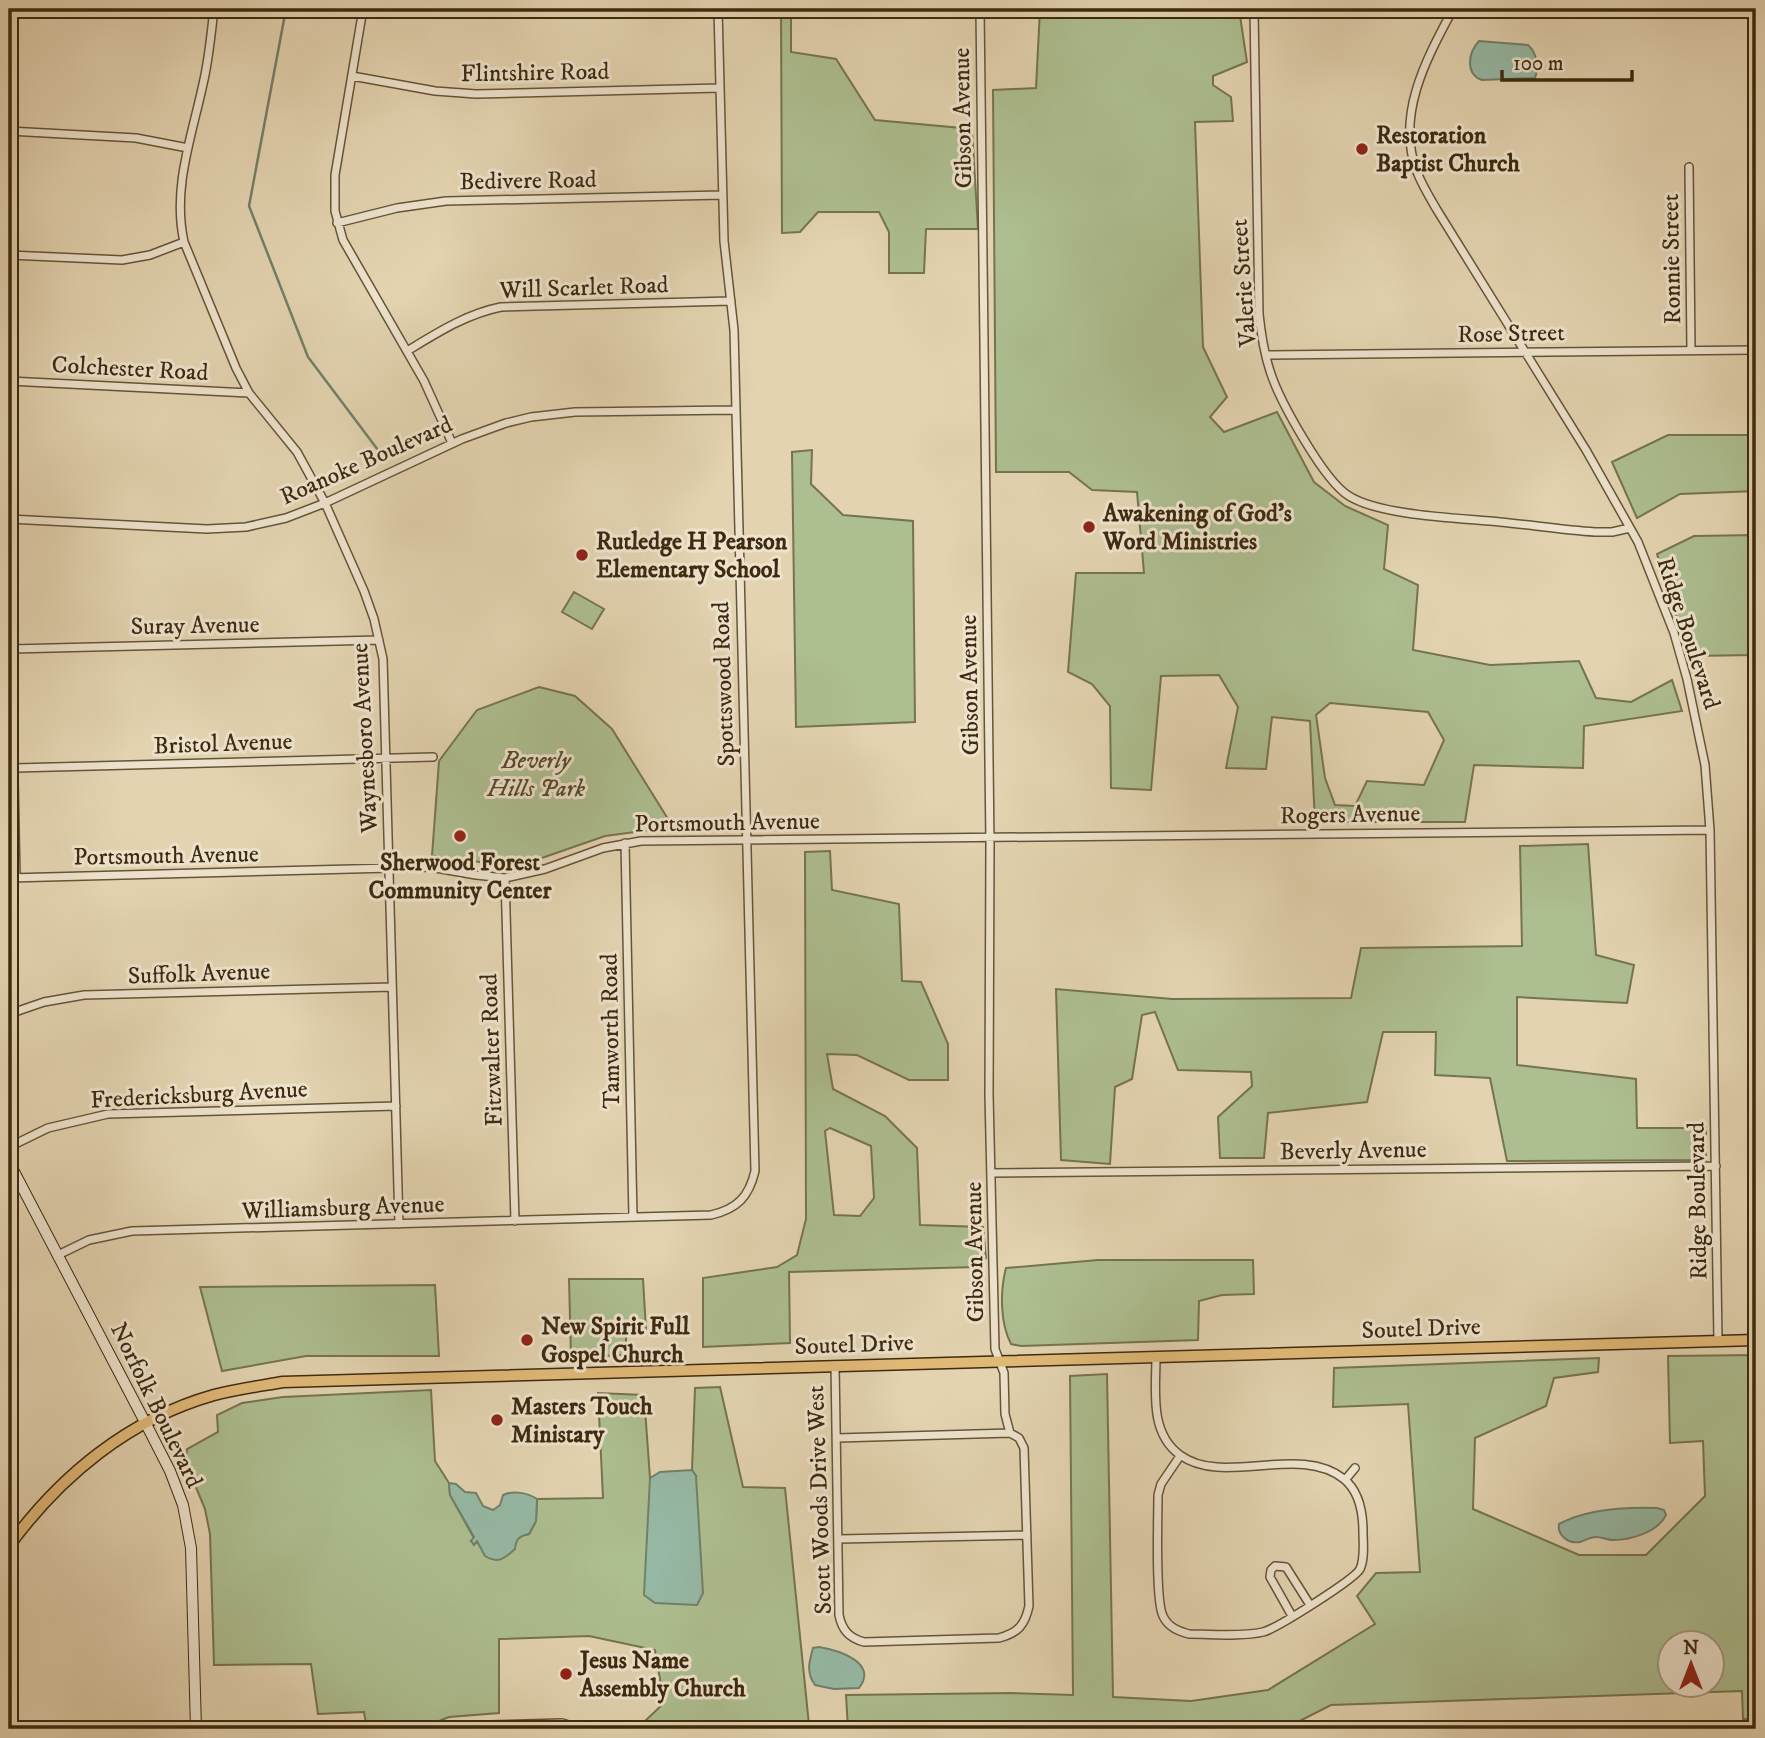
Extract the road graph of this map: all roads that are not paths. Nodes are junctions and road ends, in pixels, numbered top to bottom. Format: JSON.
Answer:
{"nodes":[{"id":1,"x":214,"y":9,"type":"edge"},
{"id":2,"x":363,"y":9,"type":"edge"},
{"id":3,"x":718,"y":9,"type":"edge"},
{"id":4,"x":981,"y":9,"type":"edge"},
{"id":5,"x":1254,"y":9,"type":"edge"},
{"id":6,"x":1453,"y":9,"type":"edge"},
{"id":7,"x":352,"y":76,"type":"junction"},
{"id":8,"x":720,"y":88,"type":"junction"},
{"id":9,"x":9,"y":131,"type":"edge"},
{"id":10,"x":188,"y":148,"type":"junction"},
{"id":11,"x":1689,"y":167,"type":"dead end"},
{"id":12,"x":722,"y":195,"type":"junction"},
{"id":13,"x":337,"y":223,"type":"junction"},
{"id":14,"x":184,"y":242,"type":"junction"},
{"id":15,"x":9,"y":255,"type":"edge"},
{"id":16,"x":731,"y":301,"type":"junction"},
{"id":17,"x":1690,"y":350,"type":"junction"},
{"id":18,"x":1756,"y":350,"type":"edge"},
{"id":19,"x":407,"y":351,"type":"junction"},
{"id":20,"x":1525,"y":352,"type":"junction"},
{"id":21,"x":1266,"y":355,"type":"junction"},
{"id":22,"x":9,"y":381,"type":"edge"},
{"id":23,"x":249,"y":393,"type":"junction"},
{"id":24,"x":736,"y":410,"type":"junction"},
{"id":25,"x":452,"y":443,"type":"junction"},
{"id":26,"x":325,"y":503,"type":"junction"},
{"id":27,"x":9,"y":519,"type":"edge"},
{"id":28,"x":1630,"y":528,"type":"junction"},
{"id":29,"x":9,"y":536,"type":"edge"},
{"id":30,"x":379,"y":640,"type":"junction"},
{"id":31,"x":11,"y":649,"type":"junction"},
{"id":32,"x":386,"y":757,"type":"junction"},
{"id":33,"x":433,"y":757,"type":"dead end"},
{"id":34,"x":15,"y":768,"type":"junction"},
{"id":35,"x":1710,"y":830,"type":"junction"},
{"id":36,"x":989,"y":838,"type":"junction"},
{"id":37,"x":747,"y":840,"type":"junction"},
{"id":38,"x":625,"y":843,"type":"junction"},
{"id":39,"x":390,"y":868,"type":"junction"},
{"id":40,"x":13,"y":878,"type":"edge"},
{"id":41,"x":505,"y":878,"type":"junction"},
{"id":42,"x":392,"y":987,"type":"junction"},
{"id":43,"x":9,"y":1014,"type":"edge"},
{"id":44,"x":396,"y":1106,"type":"junction"},
{"id":45,"x":9,"y":1147,"type":"edge"},
{"id":46,"x":9,"y":1162,"type":"edge"},
{"id":47,"x":1716,"y":1166,"type":"junction"},
{"id":48,"x":992,"y":1173,"type":"junction"},
{"id":49,"x":633,"y":1217,"type":"junction"},
{"id":50,"x":515,"y":1222,"type":"junction"},
{"id":51,"x":399,"y":1224,"type":"junction"},
{"id":52,"x":58,"y":1255,"type":"junction"},
{"id":53,"x":1756,"y":1340,"type":"edge"},
{"id":54,"x":1718,"y":1341,"type":"junction"},
{"id":55,"x":1156,"y":1357,"type":"junction"},
{"id":56,"x":999,"y":1360,"type":"junction"},
{"id":57,"x":835,"y":1365,"type":"junction"},
{"id":58,"x":146,"y":1424,"type":"junction"},
{"id":59,"x":1010,"y":1433,"type":"junction"},
{"id":60,"x":837,"y":1438,"type":"junction"},
{"id":61,"x":1180,"y":1455,"type":"junction"},
{"id":62,"x":1355,"y":1468,"type":"dead end"},
{"id":63,"x":1345,"y":1480,"type":"junction"},
{"id":64,"x":1027,"y":1535,"type":"junction"},
{"id":65,"x":839,"y":1539,"type":"junction"},
{"id":66,"x":9,"y":1546,"type":"edge"},
{"id":67,"x":1310,"y":1605,"type":"junction"},
{"id":68,"x":1292,"y":1616,"type":"junction"},
{"id":69,"x":846,"y":1633,"type":"joint"},
{"id":70,"x":196,"y":1729,"type":"edge"},
{"id":71,"x":480,"y":1729,"type":"edge"},
{"id":72,"x":569,"y":1729,"type":"edge"}],
"edges":[{"from":1,"to":10,"type":"street","name":"Waynesboro Avenue"},
{"from":2,"to":7,"type":"street"},
{"from":3,"to":8,"type":"street","name":"Spottswood Road"},
{"from":4,"to":36,"type":"street","name":"Gibson Avenue"},
{"from":5,"to":21,"type":"street","name":"Valerie Street"},
{"from":6,"to":20,"type":"street","name":"Ridge Boulevard"},
{"from":7,"to":8,"type":"street","name":"Flintshire Road"},
{"from":7,"to":13,"type":"street"},
{"from":8,"to":12,"type":"street","name":"Spottswood Road"},
{"from":9,"to":10,"type":"street"},
{"from":10,"to":14,"type":"street","name":"Waynesboro Avenue"},
{"from":11,"to":17,"type":"street","name":"Ronnie Street"},
{"from":12,"to":13,"type":"street","name":"Bedivere Road"},
{"from":12,"to":16,"type":"street","name":"Spottswood Road"},
{"from":13,"to":19,"type":"street"},
{"from":14,"to":15,"type":"street"},
{"from":14,"to":23,"type":"street","name":"Waynesboro Avenue"},
{"from":16,"to":19,"type":"street","name":"Will Scarlet Road"},
{"from":16,"to":24,"type":"street","name":"Spottswood Road"},
{"from":17,"to":18,"type":"street","name":"Rose Street"},
{"from":17,"to":20,"type":"street","name":"Rose Street"},
{"from":19,"to":25,"type":"street"},
{"from":20,"to":21,"type":"street","name":"Rose Street"},
{"from":20,"to":28,"type":"street","name":"Ridge Boulevard"},
{"from":21,"to":28,"type":"street","name":"Valerie Street"},
{"from":22,"to":23,"type":"street","name":"Colchester Road"},
{"from":23,"to":26,"type":"street","name":"Waynesboro Avenue"},
{"from":24,"to":25,"type":"street","name":"Roanoke Boulevard"},
{"from":24,"to":37,"type":"street","name":"Spottswood Road"},
{"from":25,"to":26,"type":"street","name":"Roanoke Boulevard"},
{"from":26,"to":27,"type":"street","name":"Roanoke Boulevard"},
{"from":26,"to":30,"type":"street","name":"Waynesboro Avenue"},
{"from":28,"to":35,"type":"street","name":"Ridge Boulevard"},
{"from":29,"to":31,"type":"street"},
{"from":30,"to":31,"type":"street","name":"Suray Avenue"},
{"from":30,"to":32,"type":"street","name":"Waynesboro Avenue"},
{"from":31,"to":34,"type":"street"},
{"from":32,"to":33,"type":"street","name":"Bristol Avenue"},
{"from":32,"to":34,"type":"street","name":"Bristol Avenue"},
{"from":32,"to":39,"type":"street","name":"Waynesboro Avenue"},
{"from":34,"to":40,"type":"street"},
{"from":35,"to":36,"type":"street","name":"Rogers Avenue"},
{"from":35,"to":47,"type":"street","name":"Ridge Boulevard"},
{"from":36,"to":37,"type":"street","name":"Portsmouth Avenue"},
{"from":36,"to":48,"type":"street","name":"Gibson Avenue"},
{"from":37,"to":38,"type":"street","name":"Portsmouth Avenue"},
{"from":37,"to":49,"type":"street","name":"Spottswood Road"},
{"from":38,"to":41,"type":"street","name":"Portsmouth Avenue"},
{"from":38,"to":49,"type":"street","name":"Tamworth Road"},
{"from":39,"to":40,"type":"street","name":"Portsmouth Avenue"},
{"from":39,"to":41,"type":"street","name":"Portsmouth Avenue"},
{"from":39,"to":42,"type":"street","name":"Waynesboro Avenue"},
{"from":41,"to":50,"type":"street","name":"Fitzwalter Road"},
{"from":42,"to":43,"type":"street","name":"Suffolk Avenue"},
{"from":42,"to":44,"type":"street","name":"Waynesboro Avenue"},
{"from":44,"to":45,"type":"street","name":"Fredericksburg Avenue"},
{"from":44,"to":51,"type":"street","name":"Waynesboro Avenue"},
{"from":46,"to":52,"type":"street","name":"Norfolk Boulevard"},
{"from":47,"to":48,"type":"street","name":"Beverly Avenue"},
{"from":47,"to":54,"type":"street","name":"Ridge Boulevard"},
{"from":48,"to":56,"type":"street","name":"Gibson Avenue"},
{"from":49,"to":50,"type":"street","name":"Williamsburg Avenue"},
{"from":50,"to":51,"type":"street","name":"Williamsburg Avenue"},
{"from":51,"to":52,"type":"street","name":"Williamsburg Avenue"},
{"from":52,"to":58,"type":"street","name":"Norfolk Boulevard"},
{"from":53,"to":54,"type":"main road","name":"Soutel Drive"},
{"from":54,"to":55,"type":"main road","name":"Soutel Drive"},
{"from":55,"to":56,"type":"main road","name":"Soutel Drive"},
{"from":55,"to":61,"type":"street"},
{"from":56,"to":57,"type":"main road","name":"Soutel Drive"},
{"from":56,"to":59,"type":"street","name":"Gibson Avenue"},
{"from":57,"to":58,"type":"main road","name":"Soutel Drive"},
{"from":57,"to":60,"type":"street","name":"Scott Woods Drive West"},
{"from":58,"to":66,"type":"main road","name":"Soutel Drive"},
{"from":58,"to":70,"type":"street","name":"Norfolk Boulevard"},
{"from":59,"to":60,"type":"street"},
{"from":59,"to":64,"type":"street","name":"Gibson Avenue"},
{"from":60,"to":65,"type":"street","name":"Scott Woods Drive West"},
{"from":61,"to":63,"type":"street"},
{"from":61,"to":68,"type":"street"},
{"from":62,"to":63,"type":"street"},
{"from":63,"to":67,"type":"street"},
{"from":64,"to":65,"type":"street"},
{"from":64,"to":69,"type":"street","name":"Gibson Avenue"},
{"from":65,"to":69,"type":"street","name":"Scott Woods Drive West"},
{"from":67,"to":68,"type":"street"},
{"from":67,"to":68,"type":"street"},
{"from":71,"to":72,"type":"street"}]}
